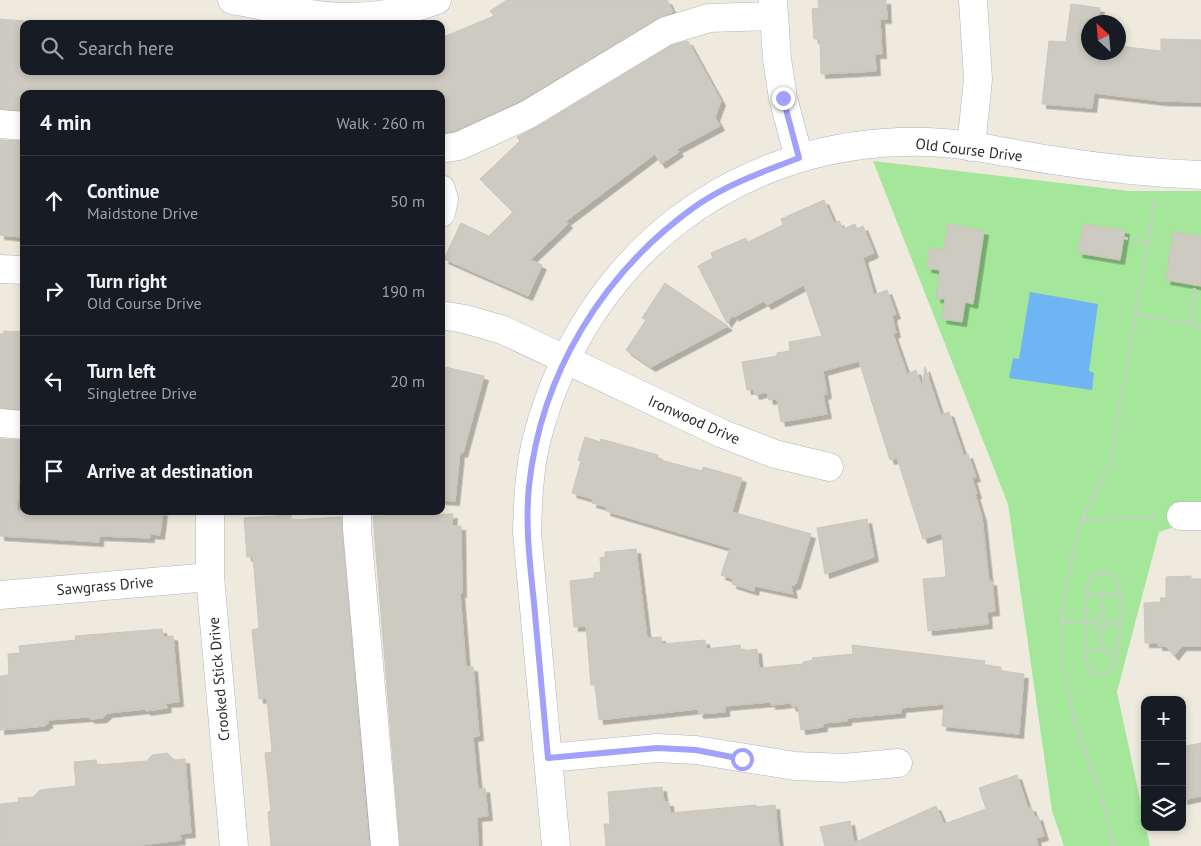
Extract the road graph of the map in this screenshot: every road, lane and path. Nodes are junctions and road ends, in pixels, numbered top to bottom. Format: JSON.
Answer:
{"nodes":[{"id":1,"x":232,"y":0,"type":"edge"},
{"id":2,"x":437,"y":0,"type":"edge"},
{"id":3,"x":973,"y":0,"type":"edge"},
{"id":4,"x":774,"y":8,"type":"edge"},
{"id":5,"x":0,"y":124,"type":"edge"},
{"id":6,"x":20,"y":126,"type":"edge"},
{"id":7,"x":972,"y":147,"type":"junction"},
{"id":8,"x":445,"y":148,"type":"edge"},
{"id":9,"x":799,"y":158,"type":"junction"},
{"id":10,"x":1159,"y":173,"type":"junction"},
{"id":11,"x":1201,"y":176,"type":"edge"},
{"id":12,"x":1124,"y":238,"type":"dead end"},
{"id":13,"x":1147,"y":242,"type":"junction"},
{"id":14,"x":0,"y":269,"type":"edge"},
{"id":15,"x":20,"y":270,"type":"edge"},
{"id":16,"x":1195,"y":285,"type":"dead end"},
{"id":17,"x":1135,"y":314,"type":"junction"},
{"id":18,"x":445,"y":316,"type":"edge"},
{"id":19,"x":1188,"y":324,"type":"junction"},
{"id":20,"x":1201,"y":326,"type":"edge"},
{"id":21,"x":564,"y":359,"type":"junction"},
{"id":22,"x":0,"y":423,"type":"edge"},
{"id":23,"x":20,"y":425,"type":"edge"},
{"id":24,"x":829,"y":467,"type":"dead end"},
{"id":25,"x":210,"y":515,"type":"edge"},
{"id":26,"x":358,"y":515,"type":"edge"},
{"id":27,"x":1191,"y":516,"type":"edge"},
{"id":28,"x":1082,"y":520,"type":"junction"},
{"id":29,"x":210,"y":577,"type":"junction"},
{"id":30,"x":1087,"y":594,"type":"junction"},
{"id":31,"x":0,"y":595,"type":"edge"},
{"id":32,"x":1102,"y":595,"type":"junction"},
{"id":33,"x":1119,"y":595,"type":"junction"},
{"id":34,"x":1101,"y":617,"type":"junction"},
{"id":35,"x":1062,"y":621,"type":"junction"},
{"id":36,"x":1086,"y":621,"type":"junction"},
{"id":37,"x":1096,"y":622,"type":"junction"},
{"id":38,"x":1108,"y":623,"type":"junction"},
{"id":39,"x":1119,"y":623,"type":"junction"},
{"id":40,"x":1102,"y":629,"type":"junction"},
{"id":41,"x":1085,"y":650,"type":"junction"},
{"id":42,"x":1101,"y":651,"type":"junction"},
{"id":43,"x":1118,"y":652,"type":"junction"},
{"id":44,"x":548,"y":758,"type":"junction"},
{"id":45,"x":898,"y":763,"type":"dead end"},
{"id":46,"x":234,"y":846,"type":"edge"},
{"id":47,"x":385,"y":846,"type":"edge"},
{"id":48,"x":556,"y":846,"type":"edge"},
{"id":49,"x":1114,"y":846,"type":"edge"}],
"edges":[{"from":1,"to":2,"type":"street"},
{"from":3,"to":7,"type":"street"},
{"from":4,"to":8,"type":"street"},
{"from":4,"to":9,"type":"street"},
{"from":5,"to":6,"type":"street"},
{"from":7,"to":9,"type":"street","name":"Old Course Drive"},
{"from":7,"to":10,"type":"street","name":"Old Course Drive"},
{"from":9,"to":21,"type":"street","name":"Old Course Drive"},
{"from":10,"to":11,"type":"street","name":"Old Course Drive"},
{"from":10,"to":13,"type":"path"},
{"from":12,"to":13,"type":"path"},
{"from":13,"to":17,"type":"path"},
{"from":14,"to":15,"type":"street"},
{"from":16,"to":19,"type":"path"},
{"from":17,"to":19,"type":"path"},
{"from":17,"to":28,"type":"path"},
{"from":18,"to":21,"type":"street","name":"Ironwood Drive"},
{"from":19,"to":20,"type":"path"},
{"from":21,"to":24,"type":"street","name":"Ironwood Drive"},
{"from":21,"to":44,"type":"street","name":"Old Course Drive"},
{"from":22,"to":23,"type":"street"},
{"from":25,"to":29,"type":"street","name":"Crooked Stick Drive"},
{"from":26,"to":47,"type":"street"},
{"from":27,"to":28,"type":"path"},
{"from":28,"to":35,"type":"path"},
{"from":29,"to":31,"type":"street","name":"Sawgrass Drive"},
{"from":29,"to":46,"type":"street","name":"Crooked Stick Drive"},
{"from":30,"to":32,"type":"path"},
{"from":30,"to":33,"type":"path"},
{"from":30,"to":36,"type":"path"},
{"from":32,"to":33,"type":"path"},
{"from":32,"to":34,"type":"path"},
{"from":33,"to":39,"type":"path"},
{"from":34,"to":37,"type":"path"},
{"from":34,"to":38,"type":"path"},
{"from":35,"to":36,"type":"path"},
{"from":35,"to":49,"type":"path"},
{"from":36,"to":37,"type":"path"},
{"from":36,"to":41,"type":"path"},
{"from":37,"to":40,"type":"path"},
{"from":38,"to":39,"type":"path"},
{"from":38,"to":40,"type":"path"},
{"from":39,"to":43,"type":"path"},
{"from":40,"to":42,"type":"path"},
{"from":41,"to":42,"type":"path"},
{"from":41,"to":43,"type":"path"},
{"from":42,"to":43,"type":"path"},
{"from":44,"to":45,"type":"street"},
{"from":44,"to":48,"type":"street","name":"Old Course Drive"}]}
